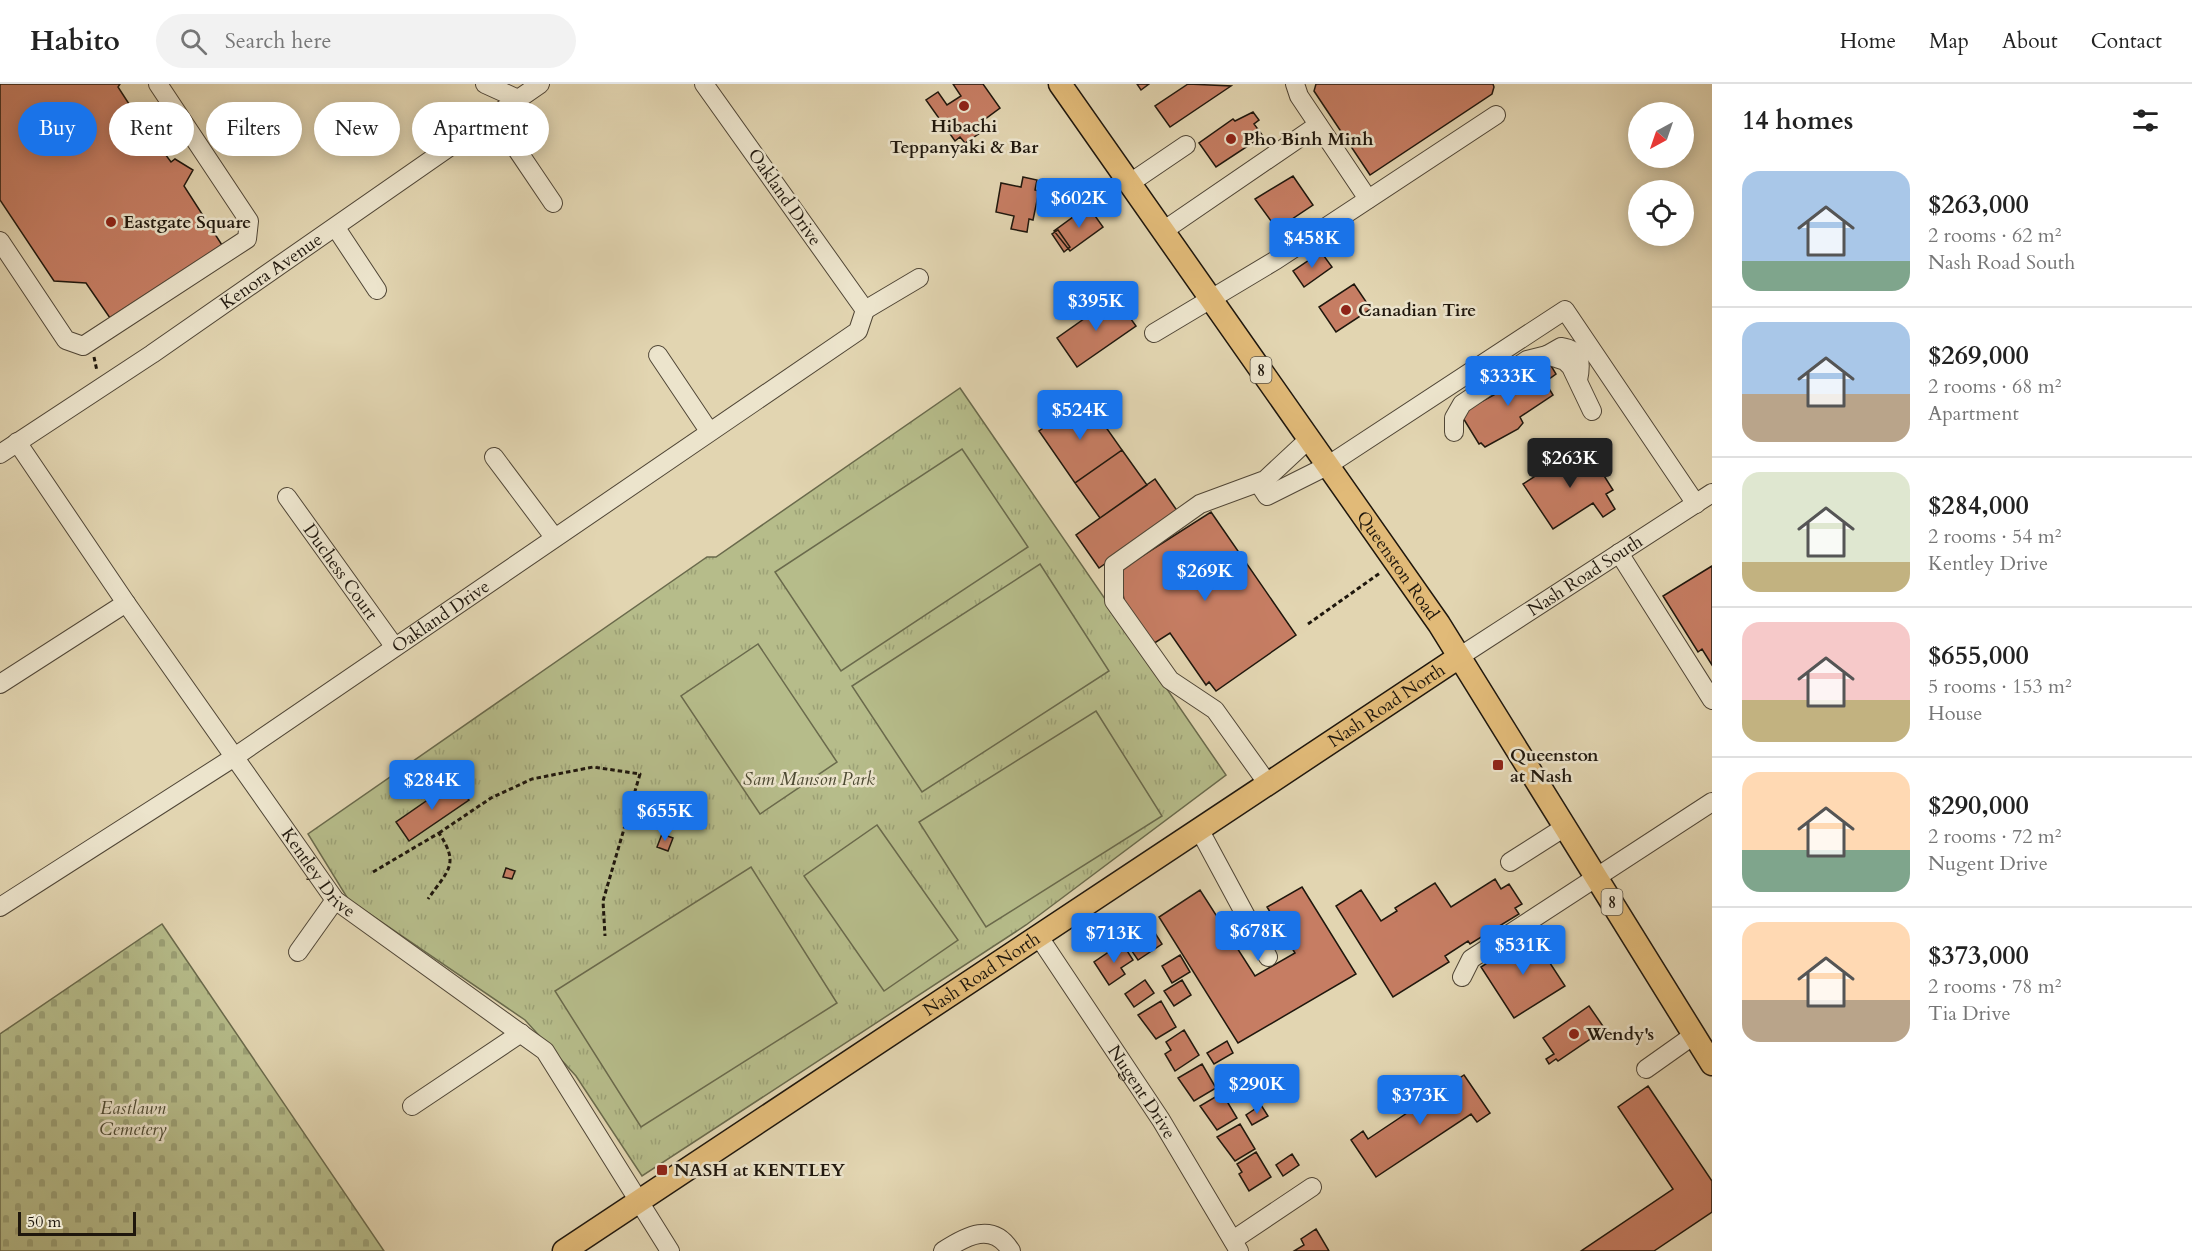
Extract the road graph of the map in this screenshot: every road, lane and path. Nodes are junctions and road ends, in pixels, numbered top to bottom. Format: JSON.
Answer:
{"nodes":[{"id":1,"x":158,"y":84,"type":"edge"},
{"id":2,"x":485,"y":84,"type":"edge"},
{"id":3,"x":540,"y":84,"type":"edge"},
{"id":4,"x":704,"y":84,"type":"edge"},
{"id":5,"x":1060,"y":84,"type":"edge"},
{"id":6,"x":1295,"y":84,"type":"edge"},
{"id":7,"x":518,"y":99,"type":"junction"},
{"id":8,"x":514,"y":102,"type":"edge"},
{"id":9,"x":1496,"y":115,"type":"dead end"},
{"id":10,"x":1318,"y":124,"type":"junction"},
{"id":11,"x":1186,"y":145,"type":"dead end"},
{"id":12,"x":439,"y":156,"type":"edge"},
{"id":13,"x":521,"y":156,"type":"edge"},
{"id":14,"x":1130,"y":183,"type":"junction"},
{"id":15,"x":1368,"y":199,"type":"junction"},
{"id":16,"x":553,"y":203,"type":"dead end"},
{"id":17,"x":336,"y":228,"type":"junction"},
{"id":18,"x":1163,"y":231,"type":"junction"},
{"id":19,"x":0,"y":241,"type":"edge"},
{"id":20,"x":919,"y":278,"type":"dead end"},
{"id":21,"x":377,"y":290,"type":"dead end"},
{"id":22,"x":1212,"y":300,"type":"junction"},
{"id":23,"x":865,"y":310,"type":"junction"},
{"id":24,"x":1154,"y":333,"type":"dead end"},
{"id":25,"x":84,"y":346,"type":"junction"},
{"id":26,"x":658,"y":355,"type":"dead end"},
{"id":27,"x":101,"y":388,"type":"junction"},
{"id":28,"x":1592,"y":411,"type":"dead end"},
{"id":29,"x":709,"y":431,"type":"junction"},
{"id":30,"x":1454,"y":432,"type":"dead end"},
{"id":31,"x":1309,"y":439,"type":"junction"},
{"id":32,"x":17,"y":442,"type":"junction"},
{"id":33,"x":0,"y":454,"type":"edge"},
{"id":34,"x":494,"y":458,"type":"dead end"},
{"id":35,"x":1328,"y":465,"type":"junction"},
{"id":36,"x":1263,"y":490,"type":"junction"},
{"id":37,"x":1712,"y":493,"type":"edge"},
{"id":38,"x":287,"y":497,"type":"dead end"},
{"id":39,"x":1696,"y":504,"type":"junction"},
{"id":40,"x":554,"y":537,"type":"junction"},
{"id":41,"x":1619,"y":553,"type":"junction"},
{"id":42,"x":1395,"y":562,"type":"junction"},
{"id":43,"x":126,"y":603,"type":"junction"},
{"id":44,"x":1308,"y":624,"type":"dead end"},
{"id":45,"x":394,"y":646,"type":"junction"},
{"id":46,"x":1459,"y":657,"type":"junction"},
{"id":47,"x":0,"y":684,"type":"edge"},
{"id":48,"x":1712,"y":700,"type":"edge"},
{"id":49,"x":236,"y":756,"type":"junction"},
{"id":50,"x":1268,"y":784,"type":"junction"},
{"id":51,"x":1712,"y":802,"type":"edge"},
{"id":52,"x":1565,"y":827,"type":"junction"},
{"id":53,"x":1199,"y":829,"type":"junction"},
{"id":54,"x":439,"y":833,"type":"junction"},
{"id":55,"x":1510,"y":862,"type":"dead end"},
{"id":56,"x":373,"y":872,"type":"dead end"},
{"id":57,"x":1595,"y":876,"type":"junction"},
{"id":58,"x":428,"y":898,"type":"dead end"},
{"id":59,"x":335,"y":900,"type":"junction"},
{"id":60,"x":0,"y":908,"type":"edge"},
{"id":61,"x":606,"y":936,"type":"dead end"},
{"id":62,"x":1039,"y":937,"type":"junction"},
{"id":63,"x":298,"y":952,"type":"dead end"},
{"id":64,"x":1268,"y":957,"type":"dead end"},
{"id":65,"x":1462,"y":977,"type":"dead end"},
{"id":66,"x":521,"y":1033,"type":"junction"},
{"id":67,"x":1694,"y":1035,"type":"junction"},
{"id":68,"x":1712,"y":1064,"type":"edge"},
{"id":69,"x":1646,"y":1069,"type":"dead end"},
{"id":70,"x":412,"y":1106,"type":"dead end"},
{"id":71,"x":1312,"y":1187,"type":"dead end"},
{"id":72,"x":638,"y":1201,"type":"junction"},
{"id":73,"x":1236,"y":1246,"type":"edge"},
{"id":74,"x":564,"y":1251,"type":"edge"},
{"id":75,"x":670,"y":1251,"type":"edge"},
{"id":76,"x":943,"y":1251,"type":"edge"},
{"id":77,"x":1011,"y":1251,"type":"edge"}],
"edges":[{"from":1,"to":25,"type":"street"},
{"from":2,"to":7,"type":"street"},
{"from":3,"to":7,"type":"street","name":"Kenora Avenue"},
{"from":4,"to":23,"type":"street","name":"Oakland Drive"},
{"from":5,"to":14,"type":"main road","name":"Queenston Road","number":"8"},
{"from":6,"to":10,"type":"street"},
{"from":7,"to":8,"type":"street","name":"Kenora Avenue"},
{"from":9,"to":15,"type":"street"},
{"from":10,"to":15,"type":"street"},
{"from":10,"to":18,"type":"street"},
{"from":11,"to":14,"type":"street"},
{"from":12,"to":17,"type":"street","name":"Kenora Avenue"},
{"from":13,"to":16,"type":"street"},
{"from":14,"to":18,"type":"main road","name":"Queenston Road","number":"8"},
{"from":15,"to":22,"type":"street"},
{"from":17,"to":21,"type":"street"},
{"from":17,"to":27,"type":"street","name":"Kenora Avenue"},
{"from":18,"to":22,"type":"main road","name":"Queenston Road","number":"8"},
{"from":19,"to":25,"type":"street"},
{"from":20,"to":23,"type":"street"},
{"from":22,"to":24,"type":"street"},
{"from":22,"to":31,"type":"main road","name":"Queenston Road","number":"8"},
{"from":23,"to":29,"type":"street","name":"Oakland Drive"},
{"from":25,"to":27,"type":"path"},
{"from":26,"to":29,"type":"street"},
{"from":27,"to":32,"type":"street","name":"Kenora Avenue"},
{"from":28,"to":30,"type":"street"},
{"from":29,"to":40,"type":"street","name":"Oakland Drive"},
{"from":31,"to":35,"type":"main road","name":"Queenston Road","number":"8"},
{"from":31,"to":36,"type":"street"},
{"from":32,"to":33,"type":"street","name":"Kenora Avenue"},
{"from":32,"to":43,"type":"street","name":"Kentley Drive"},
{"from":34,"to":40,"type":"street"},
{"from":35,"to":36,"type":"street"},
{"from":35,"to":39,"type":"street"},
{"from":35,"to":42,"type":"main road","name":"Queenston Road","number":"8"},
{"from":36,"to":50,"type":"street"},
{"from":37,"to":39,"type":"street","name":"Nash Road South"},
{"from":38,"to":45,"type":"street","name":"Duchess Court"},
{"from":39,"to":41,"type":"street","name":"Nash Road South"},
{"from":40,"to":45,"type":"street","name":"Oakland Drive"},
{"from":41,"to":46,"type":"street","name":"Nash Road South"},
{"from":41,"to":48,"type":"street"},
{"from":42,"to":44,"type":"path"},
{"from":42,"to":46,"type":"main road","name":"Queenston Road","number":"8"},
{"from":43,"to":47,"type":"street"},
{"from":43,"to":49,"type":"street","name":"Kentley Drive"},
{"from":45,"to":49,"type":"street","name":"Oakland Drive"},
{"from":46,"to":50,"type":"main road","name":"Nash Road North"},
{"from":46,"to":52,"type":"main road","name":"Queenston Road","number":"8"},
{"from":49,"to":59,"type":"street","name":"Kentley Drive"},
{"from":49,"to":60,"type":"street","name":"Oakland Drive"},
{"from":50,"to":53,"type":"main road","name":"Nash Road North"},
{"from":51,"to":57,"type":"street"},
{"from":52,"to":55,"type":"street"},
{"from":52,"to":57,"type":"main road","name":"Queenston Road","number":"8"},
{"from":53,"to":62,"type":"main road","name":"Nash Road North"},
{"from":53,"to":64,"type":"street"},
{"from":54,"to":56,"type":"path"},
{"from":54,"to":58,"type":"path"},
{"from":54,"to":61,"type":"path"},
{"from":57,"to":65,"type":"street"},
{"from":57,"to":67,"type":"main road","name":"Queenston Road","number":"8"},
{"from":59,"to":63,"type":"street"},
{"from":59,"to":66,"type":"street","name":"Kentley Drive"},
{"from":62,"to":72,"type":"main road","name":"Nash Road North"},
{"from":62,"to":73,"type":"street","name":"Nugent Drive"},
{"from":66,"to":70,"type":"street"},
{"from":66,"to":72,"type":"street","name":"Kentley Drive"},
{"from":67,"to":68,"type":"main road","name":"Queenston Road","number":"8"},
{"from":67,"to":69,"type":"street"},
{"from":71,"to":73,"type":"street"},
{"from":72,"to":74,"type":"main road","name":"Nash Road North"},
{"from":72,"to":75,"type":"street","name":"Kentley Drive"},
{"from":76,"to":77,"type":"street"}]}
